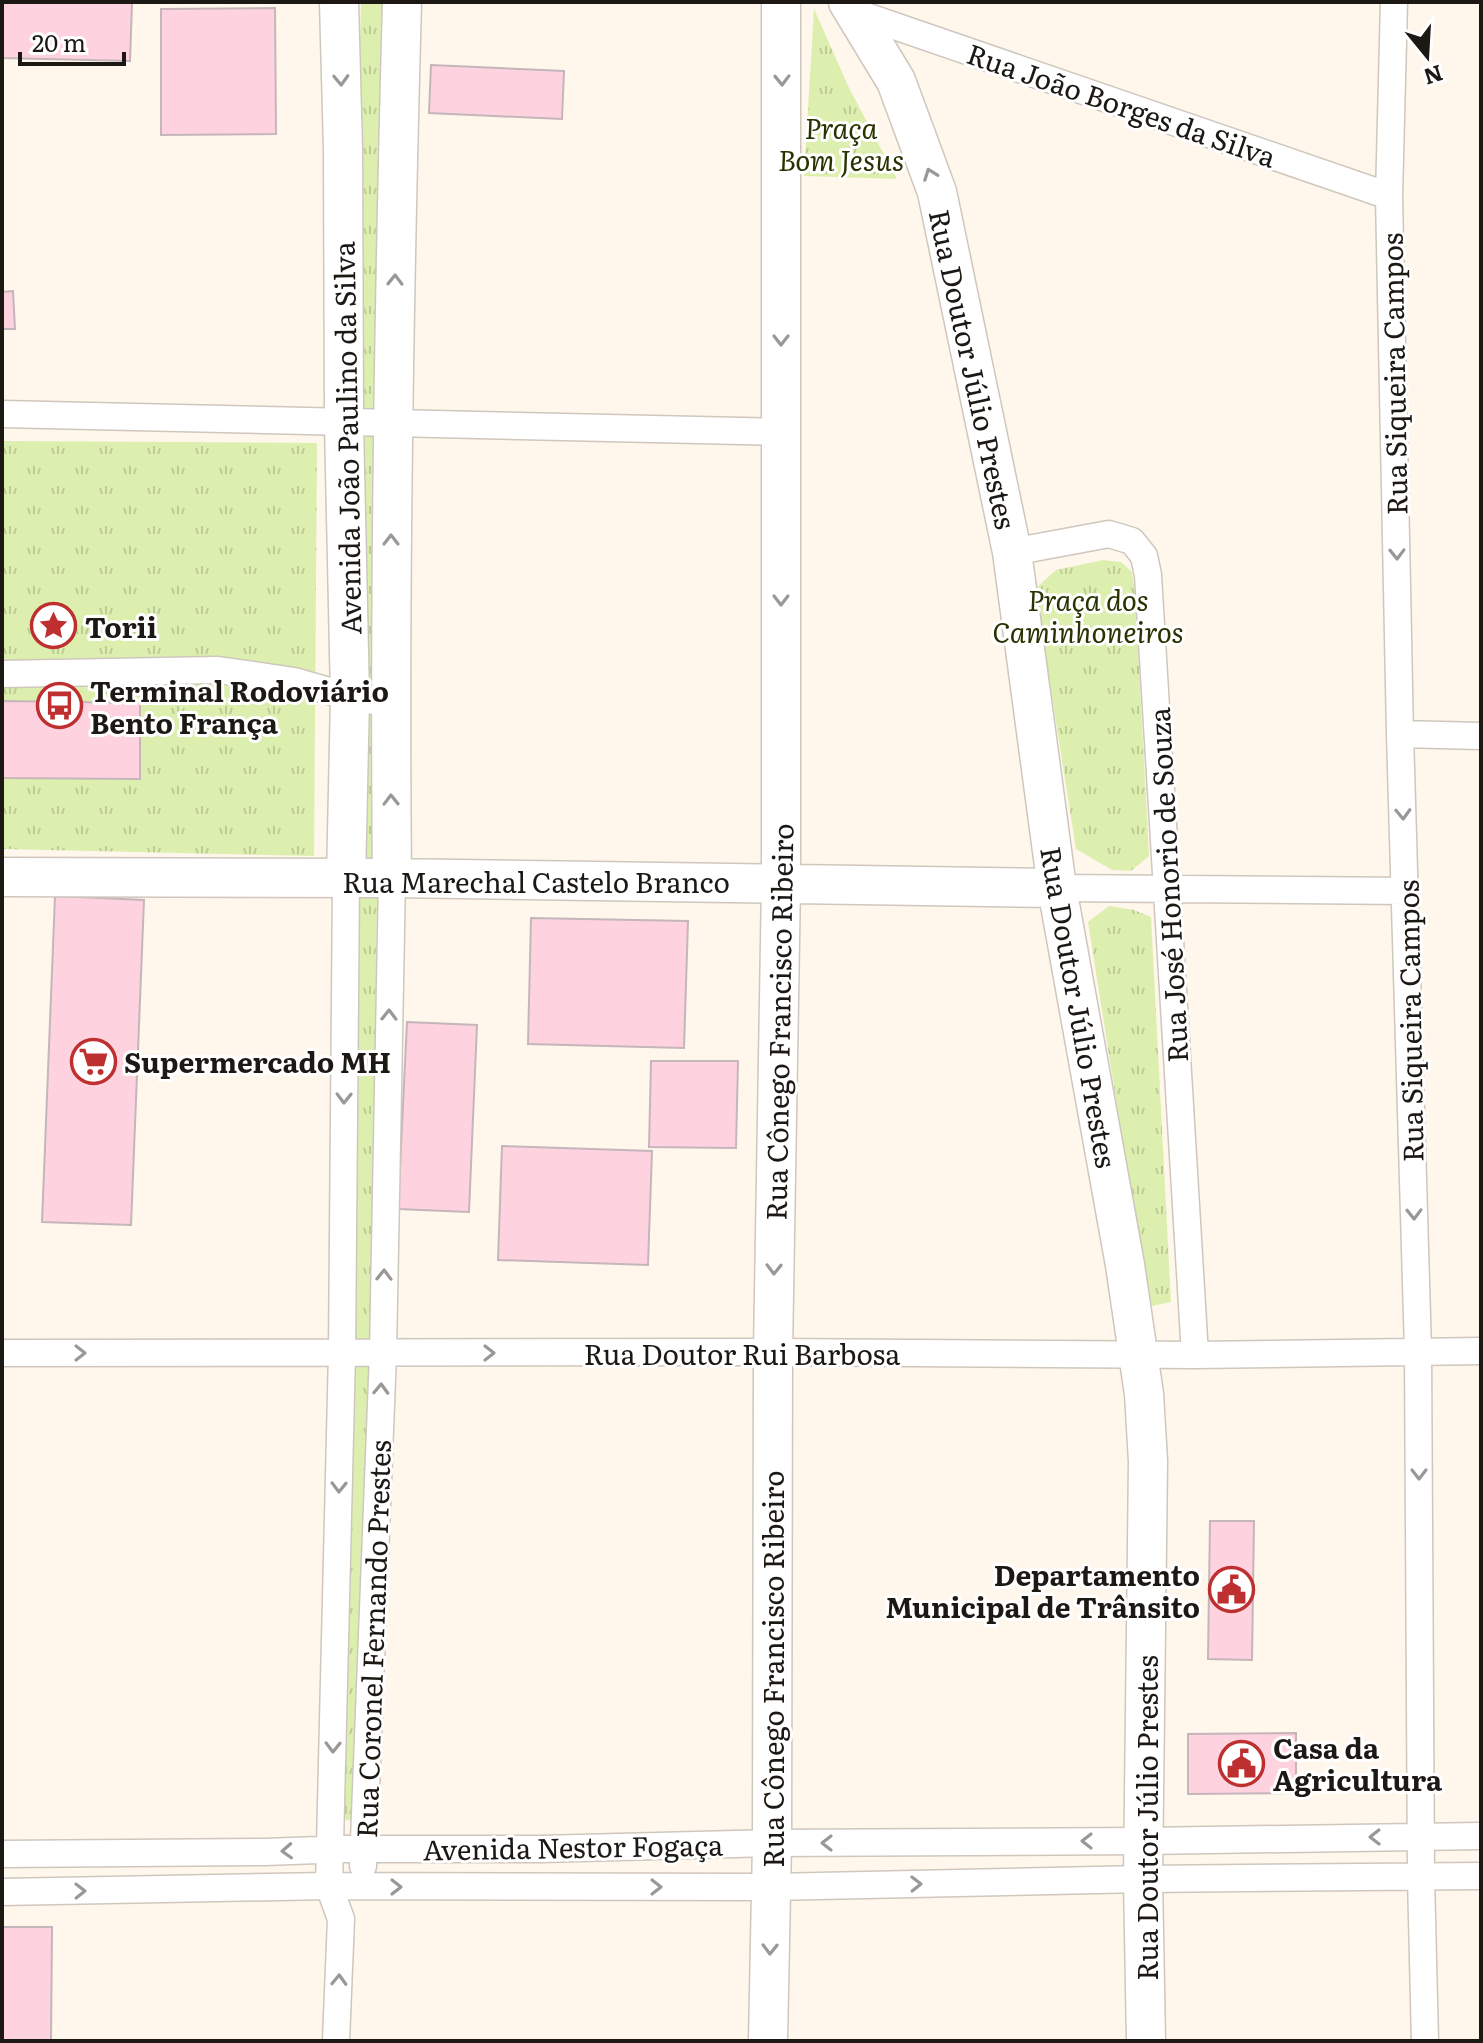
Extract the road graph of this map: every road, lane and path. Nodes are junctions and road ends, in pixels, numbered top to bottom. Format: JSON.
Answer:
{"nodes":[{"id":1,"x":339,"y":2,"type":"edge"},
{"id":2,"x":402,"y":2,"type":"edge"},
{"id":3,"x":781,"y":2,"type":"edge"},
{"id":4,"x":1394,"y":2,"type":"edge"},
{"id":5,"x":851,"y":7,"type":"edge"},
{"id":6,"x":343,"y":150,"type":"junction"},
{"id":7,"x":398,"y":150,"type":"junction"},
{"id":8,"x":1389,"y":196,"type":"junction"},
{"id":9,"x":2,"y":414,"type":"edge"},
{"id":10,"x":344,"y":424,"type":"junction"},
{"id":11,"x":392,"y":425,"type":"junction"},
{"id":12,"x":781,"y":432,"type":"junction"},
{"id":13,"x":1012,"y":552,"type":"junction"},
{"id":14,"x":2,"y":674,"type":"edge"},
{"id":15,"x":350,"y":697,"type":"junction"},
{"id":16,"x":390,"y":704,"type":"junction"},
{"id":17,"x":1400,"y":734,"type":"junction"},
{"id":18,"x":1481,"y":736,"type":"edge"},
{"id":19,"x":2,"y":877,"type":"edge"},
{"id":20,"x":392,"y":878,"type":"junction"},
{"id":21,"x":346,"y":880,"type":"junction"},
{"id":22,"x":781,"y":883,"type":"junction"},
{"id":23,"x":1057,"y":888,"type":"junction"},
{"id":24,"x":1167,"y":890,"type":"junction"},
{"id":25,"x":1406,"y":891,"type":"junction"},
{"id":26,"x":343,"y":1203,"type":"junction"},
{"id":27,"x":386,"y":1206,"type":"junction"},
{"id":28,"x":1418,"y":1351,"type":"junction"},
{"id":29,"x":1481,"y":1351,"type":"edge"},
{"id":30,"x":773,"y":1352,"type":"junction"},
{"id":31,"x":2,"y":1353,"type":"edge"},
{"id":32,"x":342,"y":1353,"type":"junction"},
{"id":33,"x":383,"y":1353,"type":"junction"},
{"id":34,"x":1138,"y":1355,"type":"junction"},
{"id":35,"x":1195,"y":1355,"type":"junction"},
{"id":36,"x":1421,"y":1836,"type":"junction"},
{"id":37,"x":1481,"y":1836,"type":"edge"},
{"id":38,"x":1145,"y":1841,"type":"junction"},
{"id":39,"x":772,"y":1843,"type":"junction"},
{"id":40,"x":331,"y":1849,"type":"junction"},
{"id":41,"x":365,"y":1849,"type":"junction"},
{"id":42,"x":541,"y":1849,"type":"junction"},
{"id":43,"x":2,"y":1854,"type":"edge"},
{"id":44,"x":1481,"y":1876,"type":"edge"},
{"id":45,"x":1421,"y":1877,"type":"junction"},
{"id":46,"x":1143,"y":1879,"type":"junction"},
{"id":47,"x":329,"y":1886,"type":"junction"},
{"id":48,"x":362,"y":1887,"type":"junction"},
{"id":49,"x":540,"y":1887,"type":"junction"},
{"id":50,"x":771,"y":1887,"type":"junction"},
{"id":51,"x":2,"y":1892,"type":"edge"},
{"id":52,"x":341,"y":1919,"type":"junction"},
{"id":53,"x":336,"y":2041,"type":"edge"},
{"id":54,"x":768,"y":2041,"type":"edge"},
{"id":55,"x":1146,"y":2041,"type":"edge"},
{"id":56,"x":1425,"y":2041,"type":"edge"}],
"edges":[{"from":1,"to":6,"type":"main road","name":"Avenida João Paulino da Silva","one_way":true},
{"from":2,"to":7,"type":"main road","name":"Avenida João Paulino da Silva"},
{"from":3,"to":12,"type":"main road","name":"Rua Cônego Francisco Ribeiro","one_way":true},
{"from":4,"to":8,"type":"street","name":"Rua Siqueira Campos"},
{"from":5,"to":8,"type":"street","name":"Rua João Borges da Silva"},
{"from":13,"to":5,"type":"main road","name":"Rua Doutor Júlio Prestes","one_way":true},
{"from":6,"to":7,"type":"main road"},
{"from":6,"to":10,"type":"main road","name":"Avenida João Paulino da Silva"},
{"from":11,"to":7,"type":"main road","name":"Avenida João Paulino da Silva","one_way":true},
{"from":8,"to":17,"type":"street","name":"Rua Siqueira Campos","one_way":true},
{"from":9,"to":10,"type":"street"},
{"from":10,"to":11,"type":"street"},
{"from":10,"to":15,"type":"main road","name":"Avenida João Paulino da Silva"},
{"from":11,"to":12,"type":"street"},
{"from":16,"to":11,"type":"main road","name":"Avenida João Paulino da Silva","one_way":true},
{"from":12,"to":22,"type":"main road","name":"Rua Cônego Francisco Ribeiro","one_way":true},
{"from":13,"to":23,"type":"main road","name":"Rua Doutor Júlio Prestes"},
{"from":13,"to":24,"type":"street","name":"Rua José Honorio de Souza"},
{"from":14,"to":15,"type":"street"},
{"from":15,"to":16,"type":"street"},
{"from":15,"to":21,"type":"main road","name":"Avenida João Paulino da Silva"},
{"from":20,"to":16,"type":"main road","name":"Avenida João Paulino da Silva","one_way":true},
{"from":17,"to":18,"type":"street"},
{"from":17,"to":25,"type":"street","name":"Rua Siqueira Campos","one_way":true},
{"from":19,"to":21,"type":"main road","name":"Rua Marechal Castelo Branco"},
{"from":20,"to":21,"type":"main road","name":"Rua Marechal Castelo Branco"},
{"from":20,"to":22,"type":"main road","name":"Rua Marechal Castelo Branco"},
{"from":27,"to":20,"type":"street","name":"Avenida João Paulino da Silva","one_way":true},
{"from":21,"to":26,"type":"street","name":"Avenida João Paulino da Silva","one_way":true},
{"from":22,"to":23,"type":"main road","name":"Rua Marechal Castelo Branco"},
{"from":22,"to":30,"type":"main road","name":"Rua Cônego Francisco Ribeiro","one_way":true},
{"from":23,"to":24,"type":"street","name":"Rua Marechal Castelo Branco"},
{"from":23,"to":34,"type":"main road","name":"Rua Doutor Júlio Prestes"},
{"from":24,"to":25,"type":"street","name":"Rua Marechal Castelo Branco"},
{"from":24,"to":35,"type":"street","name":"Rua José Honorio de Souza"},
{"from":25,"to":28,"type":"street","name":"Rua Siqueira Campos","one_way":true},
{"from":26,"to":27,"type":"street"},
{"from":26,"to":32,"type":"street","name":"Avenida João Paulino da Silva"},
{"from":33,"to":27,"type":"street","name":"Avenida João Paulino da Silva","one_way":true},
{"from":28,"to":29,"type":"street","name":"Rua Doutor Rui Barbosa"},
{"from":28,"to":35,"type":"street","name":"Rua Doutor Rui Barbosa"},
{"from":28,"to":36,"type":"street","name":"Rua Siqueira Campos","one_way":true},
{"from":33,"to":30,"type":"street","name":"Rua Doutor Rui Barbosa","one_way":true},
{"from":30,"to":34,"type":"street","name":"Rua Doutor Rui Barbosa"},
{"from":30,"to":39,"type":"main road","name":"Rua Cônego Francisco Ribeiro"},
{"from":31,"to":32,"type":"street","name":"Rua Doutor Rui Barbosa","one_way":true},
{"from":32,"to":33,"type":"street","name":"Rua Doutor Rui Barbosa"},
{"from":32,"to":40,"type":"street","name":"Rua Coronel Fernando Prestes","one_way":true},
{"from":41,"to":33,"type":"street","name":"Rua Coronel Fernando Prestes","one_way":true},
{"from":34,"to":35,"type":"street","name":"Rua Doutor Rui Barbosa"},
{"from":34,"to":38,"type":"main road","name":"Rua Doutor Júlio Prestes"},
{"from":36,"to":37,"type":"street","name":"Avenida Nestor Fogaça"},
{"from":36,"to":38,"type":"street","name":"Avenida Nestor Fogaça","one_way":true},
{"from":36,"to":45,"type":"street","name":"Rua Siqueira Campos"},
{"from":38,"to":39,"type":"street","name":"Avenida Nestor Fogaça","one_way":true},
{"from":38,"to":46,"type":"main road","name":"Rua Doutor Júlio Prestes"},
{"from":39,"to":42,"type":"street","name":"Avenida Nestor Fogaça"},
{"from":39,"to":50,"type":"main road","name":"Rua Cônego Francisco Ribeiro"},
{"from":40,"to":41,"type":"street","name":"Avenida Nestor Fogaça"},
{"from":40,"to":43,"type":"street","name":"Avenida Nestor Fogaça","one_way":true},
{"from":40,"to":47,"type":"street","name":"Rua Coronel Fernando Prestes"},
{"from":41,"to":42,"type":"street","name":"Avenida Nestor Fogaça"},
{"from":41,"to":48,"type":"street","name":"Rua Coronel Fernando Prestes"},
{"from":42,"to":49,"type":"street"},
{"from":44,"to":45,"type":"street","name":"Avenida Nestor Fogaça"},
{"from":45,"to":46,"type":"street","name":"Avenida Nestor Fogaça"},
{"from":45,"to":56,"type":"street","name":"Rua Siqueira Campos"},
{"from":50,"to":46,"type":"street","name":"Avenida Nestor Fogaça","one_way":true},
{"from":46,"to":55,"type":"main road","name":"Rua Doutor Júlio Prestes"},
{"from":47,"to":48,"type":"street","name":"Avenida Nestor Fogaça"},
{"from":51,"to":47,"type":"street","name":"Avenida Nestor Fogaça","one_way":true},
{"from":47,"to":52,"type":"street","name":"Rua Coronel Fernando Prestes"},
{"from":48,"to":49,"type":"street","name":"Avenida Nestor Fogaça","one_way":true},
{"from":48,"to":52,"type":"street","name":"Rua Coronel Fernando Prestes"},
{"from":49,"to":50,"type":"street","name":"Avenida Nestor Fogaça","one_way":true},
{"from":50,"to":54,"type":"main road","name":"Rua Cônego Francisco Ribeiro","one_way":true},
{"from":53,"to":52,"type":"street","name":"Rua Coronel Fernando Prestes","one_way":true}]}
